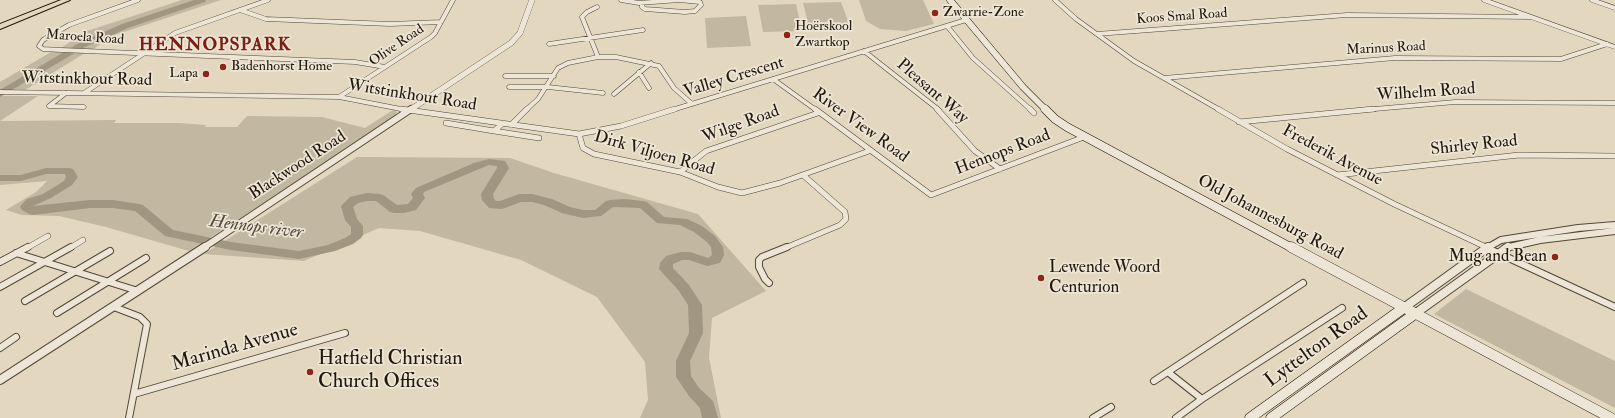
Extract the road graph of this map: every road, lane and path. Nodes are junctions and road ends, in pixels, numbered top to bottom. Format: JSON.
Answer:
{"nodes":[{"id":1,"x":50,"y":0,"type":"edge"},
{"id":2,"x":67,"y":0,"type":"edge"},
{"id":3,"x":138,"y":0,"type":"edge"},
{"id":4,"x":268,"y":0,"type":"edge"},
{"id":5,"x":453,"y":0,"type":"edge"},
{"id":6,"x":532,"y":0,"type":"edge"},
{"id":7,"x":621,"y":0,"type":"edge"},
{"id":8,"x":679,"y":0,"type":"edge"},
{"id":9,"x":950,"y":0,"type":"edge"},
{"id":10,"x":1055,"y":0,"type":"edge"},
{"id":11,"x":1064,"y":0,"type":"edge"},
{"id":12,"x":1484,"y":0,"type":"edge"},
{"id":13,"x":1592,"y":0,"type":"edge"},
{"id":14,"x":632,"y":1,"type":"edge"},
{"id":15,"x":642,"y":3,"type":"junction"},
{"id":16,"x":597,"y":7,"type":"dead end"},
{"id":17,"x":1615,"y":8,"type":"edge"},
{"id":18,"x":240,"y":10,"type":"junction"},
{"id":19,"x":1531,"y":17,"type":"junction"},
{"id":20,"x":0,"y":20,"type":"edge"},
{"id":21,"x":966,"y":20,"type":"junction"},
{"id":22,"x":441,"y":22,"type":"junction"},
{"id":23,"x":947,"y":26,"type":"junction"},
{"id":24,"x":0,"y":27,"type":"edge"},
{"id":25,"x":643,"y":30,"type":"dead end"},
{"id":26,"x":1097,"y":34,"type":"junction"},
{"id":27,"x":590,"y":38,"type":"junction"},
{"id":28,"x":549,"y":44,"type":"dead end"},
{"id":29,"x":1607,"y":44,"type":"junction"},
{"id":30,"x":1615,"y":47,"type":"edge"},
{"id":31,"x":864,"y":51,"type":"junction"},
{"id":32,"x":144,"y":53,"type":"junction"},
{"id":33,"x":598,"y":57,"type":"junction"},
{"id":34,"x":651,"y":63,"type":"junction"},
{"id":35,"x":385,"y":67,"type":"junction"},
{"id":36,"x":639,"y":72,"type":"junction"},
{"id":37,"x":505,"y":76,"type":"dead end"},
{"id":38,"x":554,"y":76,"type":"junction"},
{"id":39,"x":1164,"y":78,"type":"junction"},
{"id":40,"x":773,"y":79,"type":"junction"},
{"id":41,"x":509,"y":87,"type":"dead end"},
{"id":42,"x":548,"y":87,"type":"junction"},
{"id":43,"x":648,"y":88,"type":"dead end"},
{"id":44,"x":0,"y":92,"type":"edge"},
{"id":45,"x":602,"y":92,"type":"dead end"},
{"id":46,"x":67,"y":93,"type":"junction"},
{"id":47,"x":83,"y":93,"type":"junction"},
{"id":48,"x":614,"y":94,"type":"dead end"},
{"id":49,"x":340,"y":97,"type":"junction"},
{"id":50,"x":1615,"y":103,"type":"edge"},
{"id":51,"x":692,"y":104,"type":"junction"},
{"id":52,"x":84,"y":107,"type":"dead end"},
{"id":53,"x":409,"y":111,"type":"junction"},
{"id":54,"x":818,"y":113,"type":"junction"},
{"id":55,"x":1034,"y":113,"type":"dead end"},
{"id":56,"x":1239,"y":122,"type":"junction"},
{"id":57,"x":446,"y":123,"type":"dead end"},
{"id":58,"x":502,"y":124,"type":"junction"},
{"id":59,"x":511,"y":125,"type":"junction"},
{"id":60,"x":494,"y":131,"type":"junction"},
{"id":61,"x":579,"y":134,"type":"junction"},
{"id":62,"x":1084,"y":136,"type":"junction"},
{"id":63,"x":539,"y":138,"type":"dead end"},
{"id":64,"x":869,"y":151,"type":"junction"},
{"id":65,"x":1615,"y":156,"type":"edge"},
{"id":66,"x":1000,"y":170,"type":"junction"},
{"id":67,"x":680,"y":172,"type":"junction"},
{"id":68,"x":803,"y":175,"type":"junction"},
{"id":69,"x":1337,"y":175,"type":"junction"},
{"id":70,"x":931,"y":195,"type":"joint"},
{"id":71,"x":1615,"y":225,"type":"edge"},
{"id":72,"x":1615,"y":231,"type":"edge"},
{"id":73,"x":48,"y":236,"type":"dead end"},
{"id":74,"x":83,"y":240,"type":"dead end"},
{"id":75,"x":1487,"y":248,"type":"junction"},
{"id":76,"x":110,"y":251,"type":"dead end"},
{"id":77,"x":1498,"y":252,"type":"junction"},
{"id":78,"x":16,"y":253,"type":"junction"},
{"id":79,"x":146,"y":258,"type":"dead end"},
{"id":80,"x":0,"y":262,"type":"edge"},
{"id":81,"x":46,"y":262,"type":"junction"},
{"id":82,"x":76,"y":271,"type":"junction"},
{"id":83,"x":108,"y":281,"type":"junction"},
{"id":84,"x":1303,"y":283,"type":"dead end"},
{"id":85,"x":769,"y":284,"type":"dead end"},
{"id":86,"x":0,"y":287,"type":"edge"},
{"id":87,"x":138,"y":291,"type":"junction"},
{"id":88,"x":25,"y":301,"type":"dead end"},
{"id":89,"x":114,"y":307,"type":"junction"},
{"id":90,"x":1405,"y":307,"type":"junction"},
{"id":91,"x":1615,"y":307,"type":"edge"},
{"id":92,"x":1342,"y":308,"type":"dead end"},
{"id":93,"x":57,"y":313,"type":"dead end"},
{"id":94,"x":1416,"y":313,"type":"junction"},
{"id":95,"x":345,"y":333,"type":"dead end"},
{"id":96,"x":16,"y":337,"type":"dead end"},
{"id":97,"x":0,"y":348,"type":"edge"},
{"id":98,"x":1169,"y":373,"type":"junction"},
{"id":99,"x":0,"y":380,"type":"edge"},
{"id":100,"x":1154,"y":381,"type":"dead end"},
{"id":101,"x":134,"y":394,"type":"junction"},
{"id":102,"x":1202,"y":399,"type":"junction"},
{"id":103,"x":1111,"y":407,"type":"dead end"},
{"id":104,"x":129,"y":418,"type":"edge"},
{"id":105,"x":1093,"y":418,"type":"edge"},
{"id":106,"x":1176,"y":418,"type":"edge"},
{"id":107,"x":1250,"y":418,"type":"edge"},
{"id":108,"x":1271,"y":418,"type":"edge"},
{"id":109,"x":1611,"y":418,"type":"edge"}],
"edges":[{"from":1,"to":20,"type":"highway"},
{"from":2,"to":24,"type":"highway"},
{"from":3,"to":32,"type":"street","name":"Maroela Road"},
{"from":4,"to":18,"type":"street"},
{"from":5,"to":22,"type":"street","name":"Olive Road"},
{"from":6,"to":53,"type":"street","name":"Blackwood Road"},
{"from":7,"to":14,"type":"street"},
{"from":8,"to":15,"type":"street"},
{"from":8,"to":15,"type":"street"},
{"from":9,"to":21,"type":"main road","name":"Old Johannesburg Road"},
{"from":10,"to":11,"type":"street"},
{"from":10,"to":26,"type":"street","name":"Frederik Avenue"},
{"from":12,"to":19,"type":"street"},
{"from":13,"to":17,"type":"street"},
{"from":14,"to":15,"type":"street"},
{"from":16,"to":27,"type":"street"},
{"from":18,"to":22,"type":"street"},
{"from":18,"to":32,"type":"street"},
{"from":19,"to":26,"type":"street","name":"Koos Smal Road"},
{"from":19,"to":29,"type":"street"},
{"from":21,"to":23,"type":"street","name":"Valley Crescent"},
{"from":21,"to":62,"type":"main road","name":"Old Johannesburg Road"},
{"from":22,"to":35,"type":"street","name":"Olive Road"},
{"from":23,"to":31,"type":"street","name":"Valley Crescent"},
{"from":23,"to":55,"type":"street"},
{"from":25,"to":27,"type":"street"},
{"from":26,"to":39,"type":"street","name":"Frederik Avenue"},
{"from":27,"to":28,"type":"street"},
{"from":27,"to":33,"type":"street"},
{"from":29,"to":30,"type":"street"},
{"from":29,"to":39,"type":"street","name":"Marinus Road"},
{"from":31,"to":40,"type":"street","name":"Valley Crescent"},
{"from":31,"to":66,"type":"street","name":"Pleasant Way"},
{"from":32,"to":35,"type":"street","name":"Maroela Road"},
{"from":32,"to":47,"type":"street"},
{"from":33,"to":34,"type":"street"},
{"from":33,"to":38,"type":"street"},
{"from":34,"to":36,"type":"street"},
{"from":34,"to":51,"type":"street"},
{"from":35,"to":49,"type":"street","name":"Olive Road"},
{"from":36,"to":43,"type":"street"},
{"from":36,"to":48,"type":"street"},
{"from":37,"to":38,"type":"street"},
{"from":38,"to":42,"type":"street"},
{"from":39,"to":56,"type":"street","name":"Frederik Avenue"},
{"from":40,"to":51,"type":"street","name":"Valley Crescent"},
{"from":40,"to":54,"type":"street","name":"River View Road"},
{"from":41,"to":42,"type":"street"},
{"from":42,"to":45,"type":"street"},
{"from":42,"to":59,"type":"street"},
{"from":44,"to":46,"type":"street","name":"Witstinkhout Road"},
{"from":46,"to":47,"type":"street","name":"Witstinkhout Road"},
{"from":46,"to":52,"type":"street"},
{"from":47,"to":49,"type":"street","name":"Witstinkhout Road"},
{"from":49,"to":53,"type":"street","name":"Witstinkhout Road"},
{"from":50,"to":56,"type":"street","name":"Wilhelm Road"},
{"from":51,"to":61,"type":"street","name":"Valley Crescent"},
{"from":53,"to":58,"type":"street","name":"Witstinkhout Road"},
{"from":53,"to":87,"type":"street","name":"Blackwood Road"},
{"from":54,"to":64,"type":"street","name":"River View Road"},
{"from":54,"to":67,"type":"street","name":"Wilge Road"},
{"from":56,"to":69,"type":"street","name":"Frederik Avenue"},
{"from":57,"to":60,"type":"street"},
{"from":58,"to":59,"type":"street","name":"Witstinkhout Road"},
{"from":58,"to":60,"type":"street"},
{"from":59,"to":61,"type":"street","name":"Witstinkhout Road"},
{"from":60,"to":63,"type":"street"},
{"from":61,"to":67,"type":"street","name":"Dirk Viljoen Road"},
{"from":62,"to":66,"type":"street","name":"Hennops Road"},
{"from":62,"to":90,"type":"main road","name":"Old Johannesburg Road"},
{"from":64,"to":68,"type":"street","name":"Dirk Viljoen Road"},
{"from":64,"to":70,"type":"street","name":"River View Road"},
{"from":65,"to":69,"type":"street","name":"Shirley Road"},
{"from":66,"to":70,"type":"street","name":"Hennops Road"},
{"from":67,"to":68,"type":"street","name":"Dirk Viljoen Road"},
{"from":68,"to":85,"type":"street"},
{"from":69,"to":75,"type":"street","name":"Frederik Avenue"},
{"from":71,"to":75,"type":"street"},
{"from":72,"to":77,"type":"street"},
{"from":73,"to":78,"type":"street"},
{"from":74,"to":81,"type":"street"},
{"from":75,"to":77,"type":"street","name":"Frederik Avenue"},
{"from":75,"to":90,"type":"street"},
{"from":76,"to":82,"type":"street"},
{"from":77,"to":91,"type":"street","name":"Frederik Avenue"},
{"from":77,"to":94,"type":"street"},
{"from":78,"to":80,"type":"street"},
{"from":78,"to":81,"type":"street"},
{"from":79,"to":83,"type":"street"},
{"from":81,"to":82,"type":"street"},
{"from":81,"to":86,"type":"street"},
{"from":82,"to":83,"type":"street"},
{"from":82,"to":88,"type":"street"},
{"from":83,"to":87,"type":"street"},
{"from":83,"to":93,"type":"street"},
{"from":84,"to":98,"type":"street"},
{"from":87,"to":89,"type":"street","name":"Blackwood Road"},
{"from":89,"to":99,"type":"street","name":"Blackwood Road"},
{"from":89,"to":101,"type":"street"},
{"from":90,"to":94,"type":"main road","name":"Old Johannesburg Road"},
{"from":90,"to":107,"type":"main road","name":"Lyttelton Road"},
{"from":92,"to":102,"type":"street"},
{"from":94,"to":108,"type":"main road","name":"Lyttelton Road"},
{"from":94,"to":109,"type":"main road","name":"Old Johannesburg Road"},
{"from":95,"to":101,"type":"street","name":"Marinda Avenue"},
{"from":96,"to":97,"type":"street"},
{"from":98,"to":100,"type":"street"},
{"from":98,"to":102,"type":"street"},
{"from":101,"to":104,"type":"street"},
{"from":102,"to":106,"type":"street"},
{"from":103,"to":105,"type":"street"}]}
